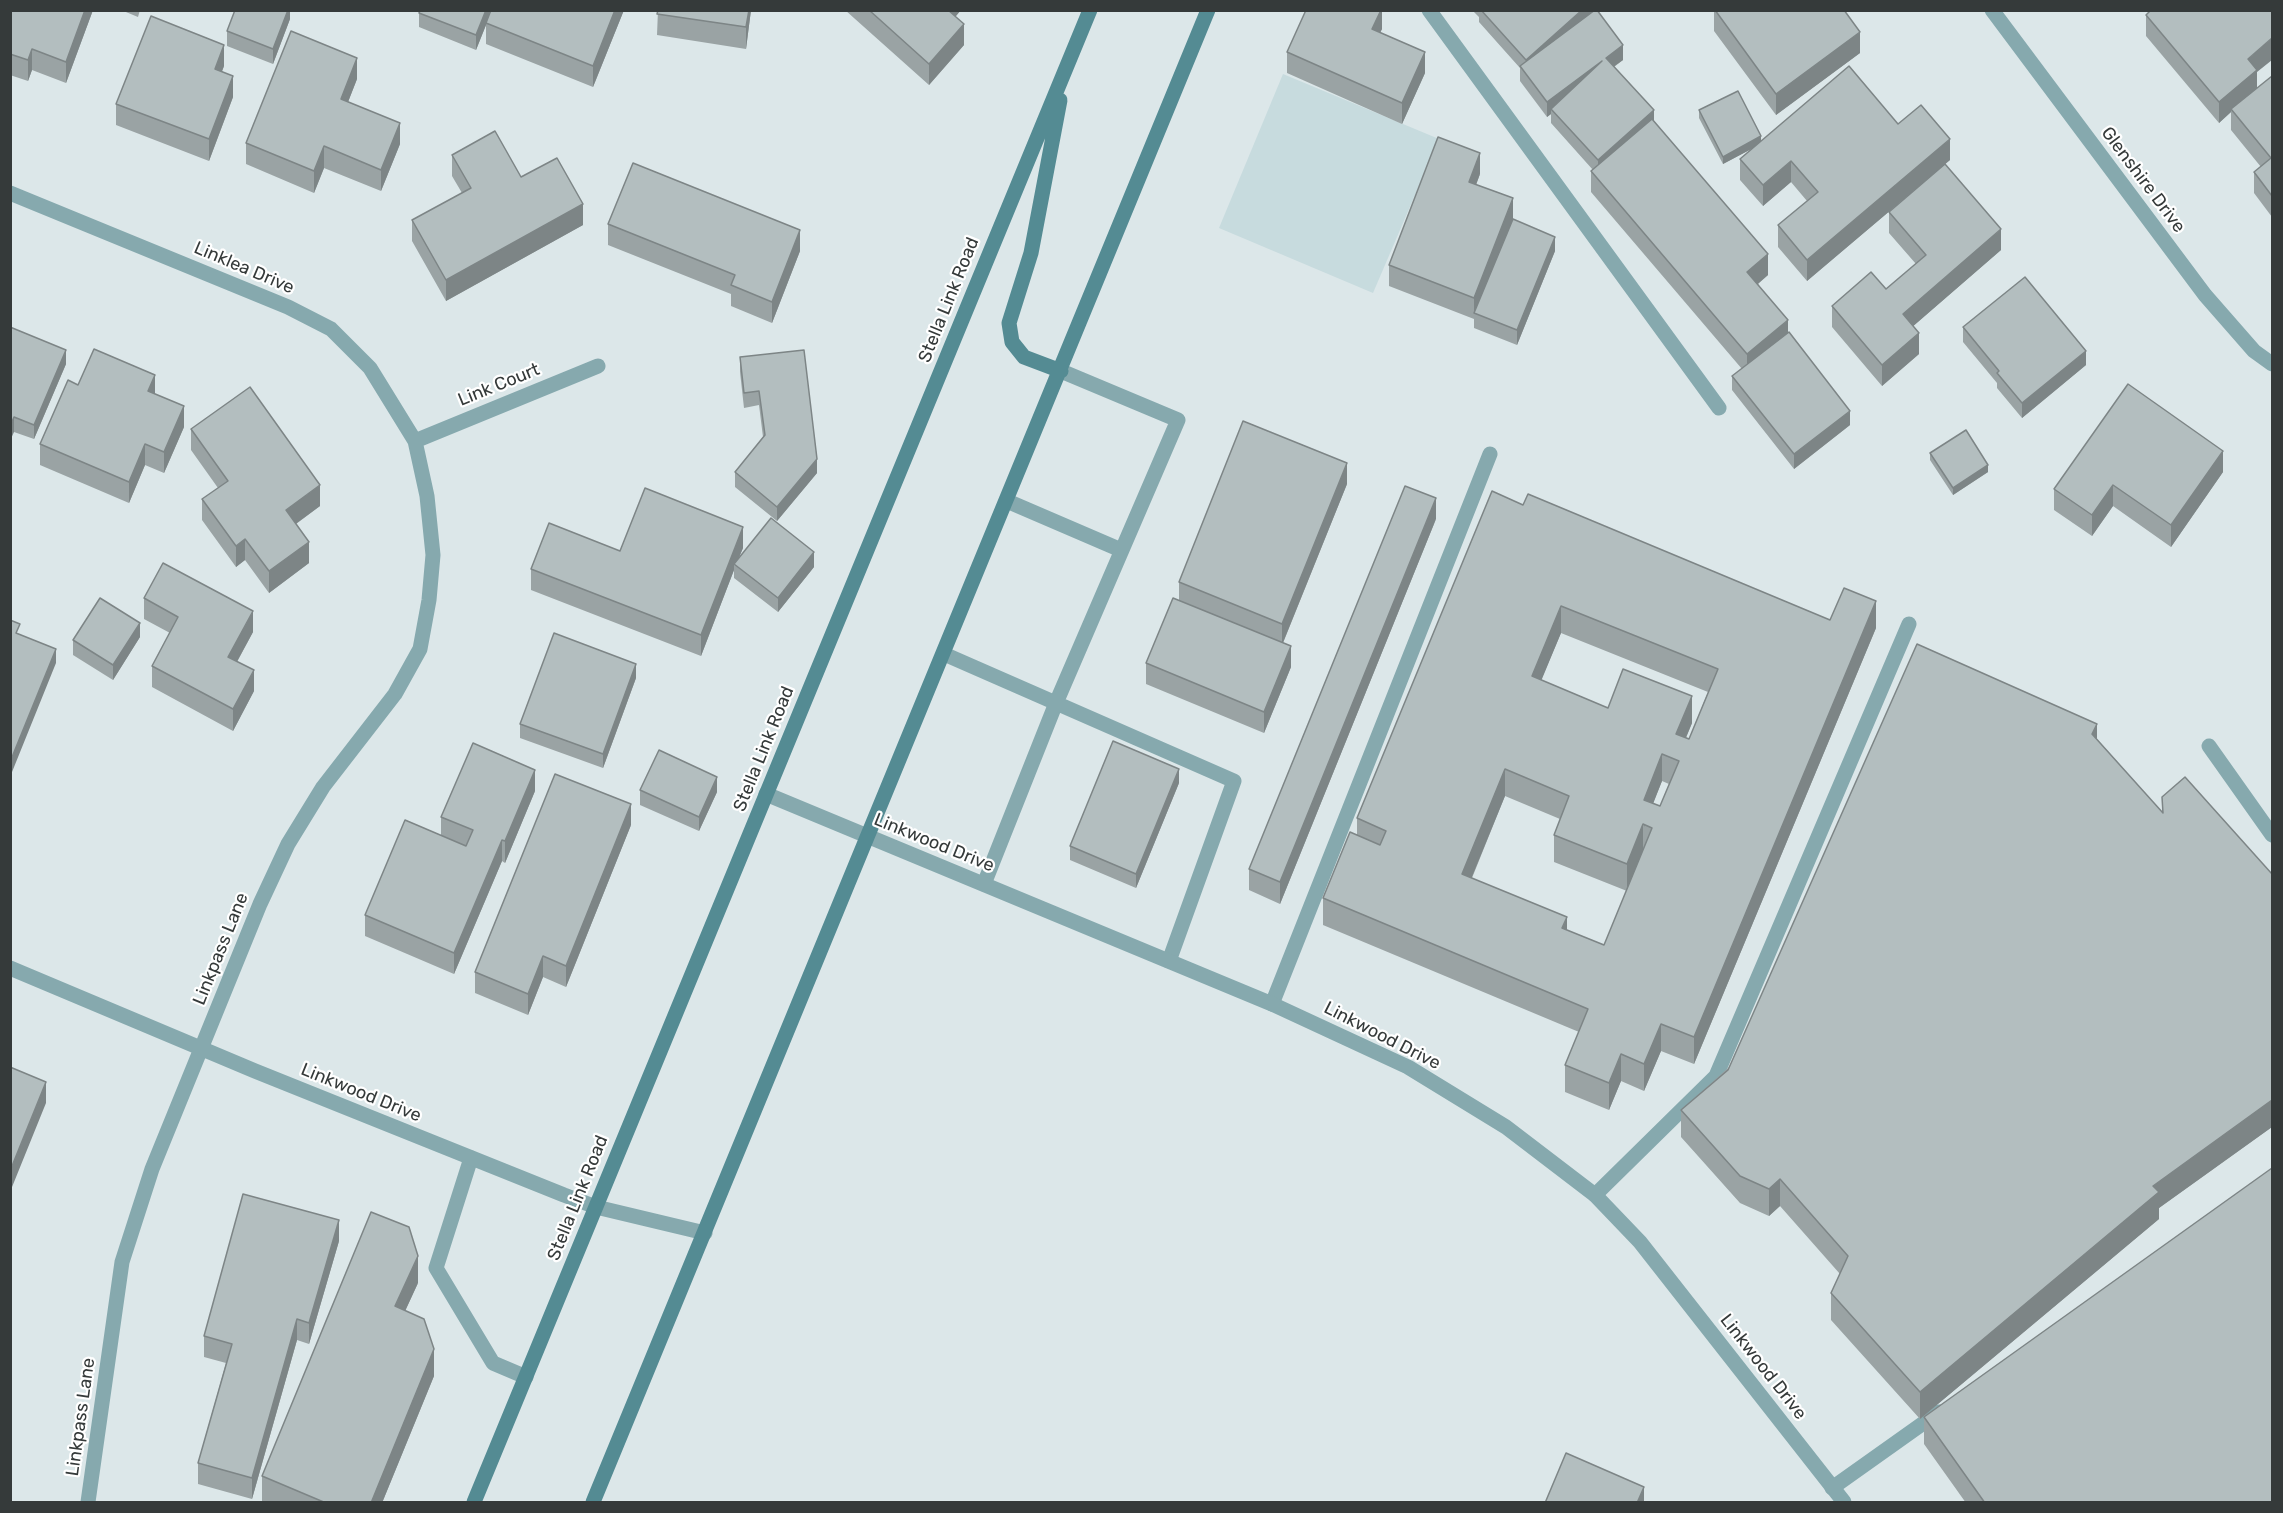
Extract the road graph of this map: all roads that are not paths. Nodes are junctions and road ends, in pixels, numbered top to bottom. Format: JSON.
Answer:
{"nodes":[{"id":1,"x":1090,"y":10,"type":"edge"},
{"id":2,"x":1208,"y":10,"type":"edge"},
{"id":3,"x":1429,"y":10,"type":"edge"},
{"id":4,"x":1992,"y":10,"type":"edge"},
{"id":5,"x":1066,"y":68,"type":"junction"},
{"id":6,"x":10,"y":193,"type":"edge"},
{"id":7,"x":2272,"y":364,"type":"edge"},
{"id":8,"x":598,"y":366,"type":"dead end"},
{"id":9,"x":1061,"y":371,"type":"junction"},
{"id":10,"x":1719,"y":408,"type":"dead end"},
{"id":11,"x":415,"y":441,"type":"junction"},
{"id":12,"x":1490,"y":454,"type":"dead end"},
{"id":13,"x":1007,"y":501,"type":"junction"},
{"id":14,"x":1121,"y":550,"type":"junction"},
{"id":15,"x":1909,"y":624,"type":"dead end"},
{"id":16,"x":944,"y":654,"type":"junction"},
{"id":17,"x":1056,"y":703,"type":"junction"},
{"id":18,"x":2209,"y":746,"type":"dead end"},
{"id":19,"x":766,"y":794,"type":"junction"},
{"id":20,"x":2272,"y":835,"type":"edge"},
{"id":21,"x":868,"y":837,"type":"junction"},
{"id":22,"x":984,"y":884,"type":"junction"},
{"id":23,"x":1169,"y":961,"type":"junction"},
{"id":24,"x":10,"y":968,"type":"edge"},
{"id":25,"x":1272,"y":1004,"type":"junction"},
{"id":26,"x":201,"y":1048,"type":"junction"},
{"id":27,"x":471,"y":1158,"type":"junction"},
{"id":28,"x":1595,"y":1195,"type":"junction"},
{"id":29,"x":596,"y":1207,"type":"junction"},
{"id":30,"x":705,"y":1233,"type":"junction"},
{"id":31,"x":526,"y":1377,"type":"junction"},
{"id":32,"x":1952,"y":1402,"type":"edge"},
{"id":33,"x":1832,"y":1488,"type":"junction"},
{"id":34,"x":88,"y":1503,"type":"edge"},
{"id":35,"x":474,"y":1503,"type":"edge"},
{"id":36,"x":593,"y":1503,"type":"edge"},
{"id":37,"x":1844,"y":1503,"type":"edge"}],
"edges":[{"from":1,"to":5,"type":"main road","name":"Stella Link Road"},
{"from":2,"to":9,"type":"main road"},
{"from":3,"to":10,"type":"street"},
{"from":4,"to":7,"type":"street","name":"Glenshire Drive"},
{"from":5,"to":9,"type":"main road"},
{"from":5,"to":19,"type":"main road","name":"Stella Link Road"},
{"from":6,"to":11,"type":"street","name":"Linklea Drive"},
{"from":8,"to":11,"type":"street","name":"Link Court"},
{"from":9,"to":13,"type":"main road"},
{"from":9,"to":14,"type":"street"},
{"from":11,"to":26,"type":"street","name":"Linkpass Lane"},
{"from":12,"to":25,"type":"street"},
{"from":13,"to":14,"type":"street"},
{"from":13,"to":16,"type":"main road"},
{"from":14,"to":17,"type":"street"},
{"from":15,"to":28,"type":"street"},
{"from":16,"to":17,"type":"street"},
{"from":16,"to":21,"type":"main road"},
{"from":17,"to":22,"type":"street"},
{"from":17,"to":23,"type":"street"},
{"from":18,"to":20,"type":"street"},
{"from":19,"to":21,"type":"street","name":"Linkwood Drive"},
{"from":19,"to":29,"type":"main road","name":"Stella Link Road"},
{"from":21,"to":22,"type":"street","name":"Linkwood Drive"},
{"from":21,"to":30,"type":"main road"},
{"from":22,"to":23,"type":"street","name":"Linkwood Drive"},
{"from":23,"to":25,"type":"street","name":"Linkwood Drive"},
{"from":24,"to":26,"type":"street","name":"Linkwood Drive"},
{"from":25,"to":28,"type":"street","name":"Linkwood Drive"},
{"from":26,"to":27,"type":"street","name":"Linkwood Drive"},
{"from":26,"to":34,"type":"street","name":"Linkpass Lane"},
{"from":27,"to":29,"type":"street","name":"Linkwood Drive"},
{"from":27,"to":31,"type":"street"},
{"from":28,"to":33,"type":"street","name":"Linkwood Drive"},
{"from":29,"to":30,"type":"street","name":"Linkwood Drive"},
{"from":29,"to":31,"type":"main road","name":"Stella Link Road"},
{"from":30,"to":36,"type":"main road"},
{"from":31,"to":35,"type":"main road","name":"Stella Link Road"},
{"from":32,"to":33,"type":"street"},
{"from":33,"to":37,"type":"street","name":"Linkwood Drive"}]}
